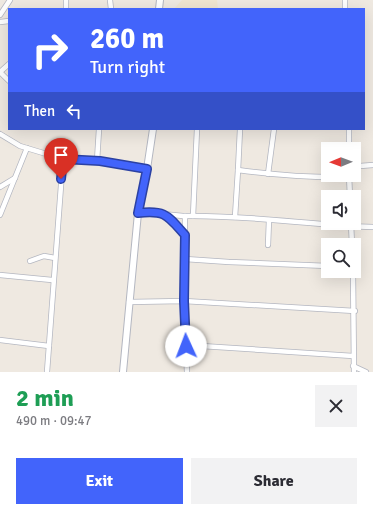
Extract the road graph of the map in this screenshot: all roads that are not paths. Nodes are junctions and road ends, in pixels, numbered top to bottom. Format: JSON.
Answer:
{"nodes":[{"id":1,"x":10,"y":0,"type":"edge"},
{"id":2,"x":0,"y":15,"type":"edge"},
{"id":3,"x":8,"y":65,"type":"edge"},
{"id":4,"x":0,"y":72,"type":"edge"},
{"id":5,"x":8,"y":80,"type":"edge"},
{"id":6,"x":99,"y":130,"type":"edge"},
{"id":7,"x":153,"y":130,"type":"edge"},
{"id":8,"x":197,"y":130,"type":"edge"},
{"id":9,"x":240,"y":130,"type":"edge"},
{"id":10,"x":274,"y":130,"type":"edge"},
{"id":11,"x":349,"y":130,"type":"edge"},
{"id":12,"x":0,"y":134,"type":"edge"},
{"id":13,"x":349,"y":142,"type":"edge"},
{"id":14,"x":27,"y":148,"type":"junction"},
{"id":15,"x":63,"y":159,"type":"junction"},
{"id":16,"x":97,"y":161,"type":"junction"},
{"id":17,"x":373,"y":165,"type":"edge"},
{"id":18,"x":361,"y":166,"type":"edge"},
{"id":19,"x":147,"y":169,"type":"junction"},
{"id":20,"x":238,"y":170,"type":"junction"},
{"id":21,"x":268,"y":174,"type":"junction"},
{"id":22,"x":15,"y":178,"type":"junction"},
{"id":23,"x":321,"y":178,"type":"edge"},
{"id":24,"x":0,"y":187,"type":"edge"},
{"id":25,"x":138,"y":213,"type":"junction"},
{"id":26,"x":165,"y":214,"type":"junction"},
{"id":27,"x":0,"y":215,"type":"edge"},
{"id":28,"x":185,"y":216,"type":"junction"},
{"id":29,"x":193,"y":216,"type":"junction"},
{"id":30,"x":235,"y":217,"type":"junction"},
{"id":31,"x":269,"y":220,"type":"junction"},
{"id":32,"x":321,"y":223,"type":"edge"},
{"id":33,"x":361,"y":226,"type":"edge"},
{"id":34,"x":373,"y":227,"type":"edge"},
{"id":35,"x":185,"y":235,"type":"junction"},
{"id":36,"x":268,"y":245,"type":"dead end"},
{"id":37,"x":55,"y":258,"type":"junction"},
{"id":38,"x":184,"y":259,"type":"junction"},
{"id":39,"x":30,"y":261,"type":"dead end"},
{"id":40,"x":321,"y":266,"type":"edge"},
{"id":41,"x":0,"y":275,"type":"edge"},
{"id":42,"x":353,"y":278,"type":"edge"},
{"id":43,"x":52,"y":280,"type":"junction"},
{"id":44,"x":184,"y":301,"type":"junction"},
{"id":45,"x":129,"y":302,"type":"junction"},
{"id":46,"x":355,"y":311,"type":"junction"},
{"id":47,"x":0,"y":340,"type":"edge"},
{"id":48,"x":49,"y":346,"type":"junction"},
{"id":49,"x":186,"y":346,"type":"junction"},
{"id":50,"x":353,"y":356,"type":"junction"},
{"id":51,"x":353,"y":366,"type":"junction"},
{"id":52,"x":46,"y":372,"type":"edge"},
{"id":53,"x":123,"y":372,"type":"edge"},
{"id":54,"x":187,"y":372,"type":"edge"},
{"id":55,"x":354,"y":372,"type":"edge"},
{"id":56,"x":366,"y":372,"type":"edge"}],
"edges":[{"from":1,"to":2,"type":"street"},
{"from":3,"to":4,"type":"street"},
{"from":4,"to":5,"type":"street"},
{"from":6,"to":16,"type":"street"},
{"from":7,"to":19,"type":"street"},
{"from":8,"to":29,"type":"street"},
{"from":9,"to":20,"type":"street"},
{"from":10,"to":21,"type":"street"},
{"from":11,"to":13,"type":"street"},
{"from":12,"to":14,"type":"street"},
{"from":14,"to":15,"type":"street"},
{"from":14,"to":22,"type":"street"},
{"from":15,"to":16,"type":"street"},
{"from":15,"to":37,"type":"street"},
{"from":16,"to":19,"type":"street"},
{"from":17,"to":18,"type":"street"},
{"from":19,"to":25,"type":"street"},
{"from":20,"to":21,"type":"street"},
{"from":20,"to":30,"type":"street"},
{"from":21,"to":23,"type":"street"},
{"from":22,"to":24,"type":"street"},
{"from":22,"to":27,"type":"street"},
{"from":25,"to":26,"type":"street"},
{"from":25,"to":45,"type":"street"},
{"from":26,"to":28,"type":"street"},
{"from":26,"to":35,"type":"street"},
{"from":28,"to":29,"type":"street"},
{"from":28,"to":35,"type":"street"},
{"from":29,"to":30,"type":"street"},
{"from":30,"to":31,"type":"street"},
{"from":31,"to":32,"type":"street"},
{"from":31,"to":36,"type":"street"},
{"from":33,"to":34,"type":"street"},
{"from":35,"to":38,"type":"street"},
{"from":37,"to":39,"type":"street"},
{"from":37,"to":43,"type":"street"},
{"from":38,"to":40,"type":"street"},
{"from":38,"to":44,"type":"street"},
{"from":41,"to":43,"type":"street"},
{"from":42,"to":46,"type":"street"},
{"from":43,"to":48,"type":"street"},
{"from":44,"to":45,"type":"street"},
{"from":44,"to":46,"type":"street"},
{"from":44,"to":49,"type":"street"},
{"from":45,"to":53,"type":"street"},
{"from":46,"to":50,"type":"street"},
{"from":47,"to":48,"type":"street"},
{"from":48,"to":52,"type":"street"},
{"from":49,"to":50,"type":"street"},
{"from":49,"to":54,"type":"street"},
{"from":50,"to":51,"type":"street"},
{"from":51,"to":55,"type":"street"},
{"from":51,"to":56,"type":"street"}]}
